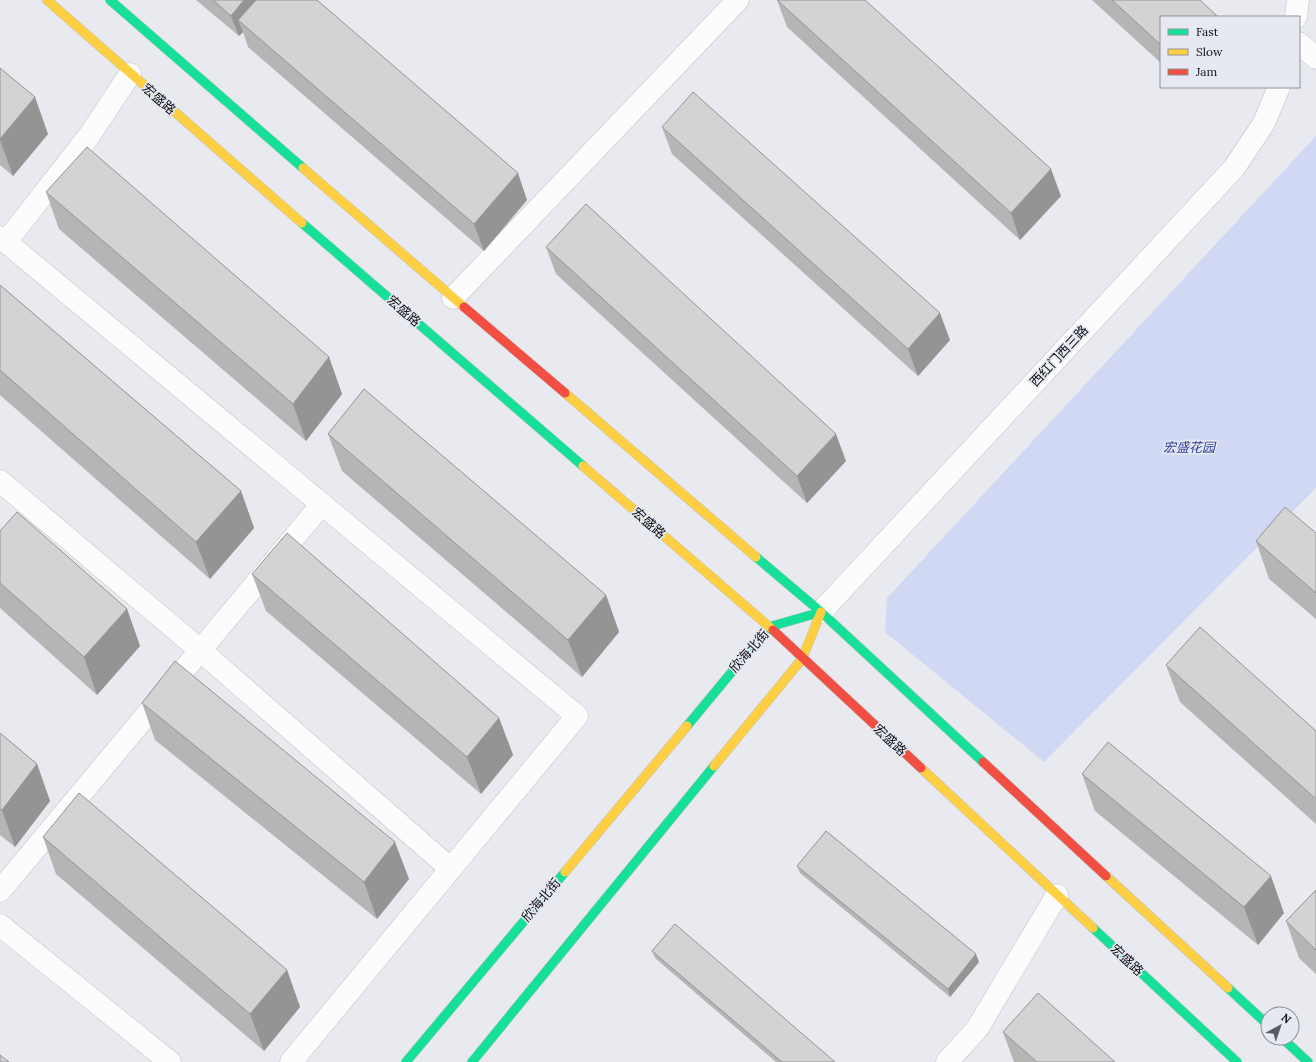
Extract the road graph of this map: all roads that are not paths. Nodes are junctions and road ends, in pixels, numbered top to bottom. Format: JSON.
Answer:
{"nodes":[{"id":1,"x":47,"y":0,"type":"edge"},
{"id":2,"x":110,"y":0,"type":"edge"},
{"id":3,"x":738,"y":0,"type":"edge"},
{"id":4,"x":1298,"y":0,"type":"edge"},
{"id":5,"x":1296,"y":16,"type":"edge"},
{"id":6,"x":1300,"y":44,"type":"edge"},
{"id":7,"x":1316,"y":58,"type":"edge"},
{"id":8,"x":130,"y":74,"type":"junction"},
{"id":9,"x":1279,"y":88,"type":"edge"},
{"id":10,"x":3,"y":240,"type":"edge"},
{"id":11,"x":452,"y":298,"type":"junction"},
{"id":12,"x":0,"y":481,"type":"edge"},
{"id":13,"x":322,"y":504,"type":"junction"},
{"id":14,"x":821,"y":612,"type":"junction"},
{"id":15,"x":769,"y":627,"type":"junction"},
{"id":16,"x":200,"y":650,"type":"junction"},
{"id":17,"x":802,"y":658,"type":"junction"},
{"id":18,"x":451,"y":869,"type":"junction"},
{"id":19,"x":0,"y":891,"type":"edge"},
{"id":20,"x":1057,"y":896,"type":"junction"},
{"id":21,"x":0,"y":925,"type":"edge"},
{"id":22,"x":1260,"y":1018,"type":"edge"},
{"id":23,"x":1291,"y":1046,"type":"edge"},
{"id":24,"x":170,"y":1062,"type":"edge"},
{"id":25,"x":291,"y":1062,"type":"edge"},
{"id":26,"x":406,"y":1062,"type":"edge"},
{"id":27,"x":472,"y":1062,"type":"edge"},
{"id":28,"x":948,"y":1062,"type":"edge"},
{"id":29,"x":1237,"y":1062,"type":"edge"},
{"id":30,"x":1308,"y":1062,"type":"edge"}],
"edges":[{"from":1,"to":8,"type":"street","name":"宏盛路"},
{"from":2,"to":11,"type":"street"},
{"from":3,"to":11,"type":"street"},
{"from":4,"to":5,"type":"street"},
{"from":6,"to":7,"type":"street"},
{"from":8,"to":10,"type":"street"},
{"from":8,"to":15,"type":"street","name":"宏盛路"},
{"from":9,"to":14,"type":"street","name":"西红门西三路"},
{"from":10,"to":13,"type":"street"},
{"from":11,"to":14,"type":"street"},
{"from":12,"to":16,"type":"street"},
{"from":13,"to":16,"type":"street"},
{"from":13,"to":18,"type":"street"},
{"from":14,"to":15,"type":"street","name":"欣海北街"},
{"from":14,"to":17,"type":"street"},
{"from":14,"to":22,"type":"street"},
{"from":15,"to":17,"type":"street","name":"宏盛路"},
{"from":15,"to":26,"type":"street","name":"欣海北街"},
{"from":16,"to":18,"type":"street"},
{"from":16,"to":19,"type":"street"},
{"from":17,"to":20,"type":"street","name":"宏盛路"},
{"from":17,"to":27,"type":"street"},
{"from":18,"to":25,"type":"street"},
{"from":20,"to":28,"type":"street"},
{"from":20,"to":29,"type":"street","name":"宏盛路"},
{"from":21,"to":24,"type":"street"},
{"from":23,"to":30,"type":"street"}]}
